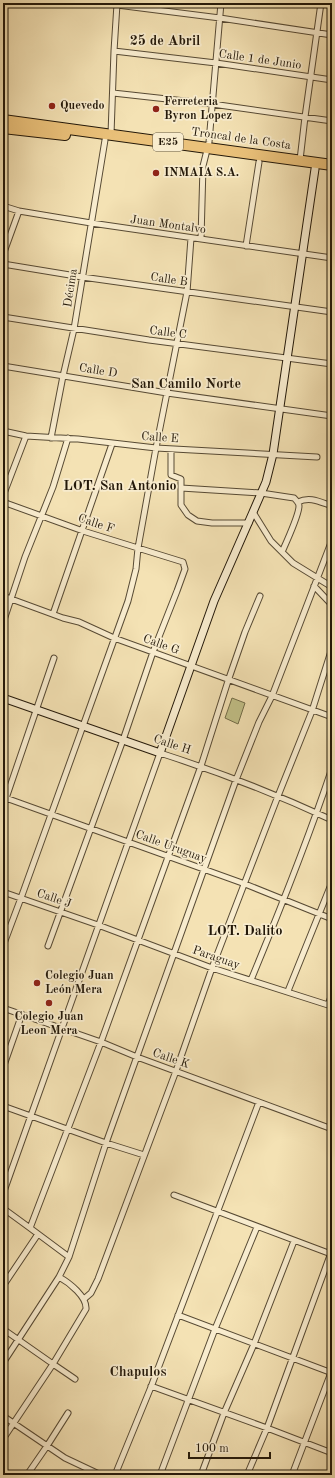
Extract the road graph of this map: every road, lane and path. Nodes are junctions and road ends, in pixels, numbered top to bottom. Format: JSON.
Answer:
{"nodes":[{"id":1,"x":221,"y":3,"type":"edge"},
{"id":2,"x":321,"y":3,"type":"edge"},
{"id":3,"x":117,"y":4,"type":"edge"},
{"id":4,"x":220,"y":18,"type":"junction"},
{"id":5,"x":316,"y":33,"type":"junction"},
{"id":6,"x":332,"y":35,"type":"edge"},
{"id":7,"x":114,"y":51,"type":"junction"},
{"id":8,"x":216,"y":63,"type":"junction"},
{"id":9,"x":310,"y":77,"type":"junction"},
{"id":10,"x":332,"y":80,"type":"edge"},
{"id":11,"x":113,"y":93,"type":"junction"},
{"id":12,"x":212,"y":104,"type":"junction"},
{"id":13,"x":305,"y":117,"type":"junction"},
{"id":14,"x":3,"y":120,"type":"edge"},
{"id":15,"x":332,"y":121,"type":"edge"},
{"id":16,"x":3,"y":128,"type":"edge"},
{"id":17,"x":108,"y":137,"type":"junction"},
{"id":18,"x":206,"y":151,"type":"junction"},
{"id":19,"x":300,"y":160,"type":"junction"},
{"id":20,"x":259,"y":162,"type":"junction"},
{"id":21,"x":332,"y":165,"type":"edge"},
{"id":22,"x":315,"y":169,"type":"junction"},
{"id":23,"x":332,"y":172,"type":"edge"},
{"id":24,"x":3,"y":206,"type":"edge"},
{"id":25,"x":19,"y":211,"type":"junction"},
{"id":26,"x":91,"y":223,"type":"junction"},
{"id":27,"x":191,"y":238,"type":"junction"},
{"id":28,"x":201,"y":240,"type":"junction"},
{"id":29,"x":246,"y":246,"type":"junction"},
{"id":30,"x":3,"y":254,"type":"edge"},
{"id":31,"x":302,"y":254,"type":"junction"},
{"id":32,"x":332,"y":258,"type":"edge"},
{"id":33,"x":3,"y":264,"type":"edge"},
{"id":34,"x":82,"y":277,"type":"junction"},
{"id":35,"x":186,"y":292,"type":"junction"},
{"id":36,"x":295,"y":307,"type":"junction"},
{"id":37,"x":332,"y":312,"type":"edge"},
{"id":38,"x":3,"y":317,"type":"edge"},
{"id":39,"x":74,"y":329,"type":"junction"},
{"id":40,"x":177,"y":344,"type":"junction"},
{"id":41,"x":287,"y":357,"type":"junction"},
{"id":42,"x":332,"y":364,"type":"edge"},
{"id":43,"x":3,"y":366,"type":"edge"},
{"id":44,"x":63,"y":376,"type":"junction"},
{"id":45,"x":166,"y":393,"type":"junction"},
{"id":46,"x":281,"y":408,"type":"junction"},
{"id":47,"x":332,"y":416,"type":"edge"},
{"id":48,"x":3,"y":431,"type":"edge"},
{"id":49,"x":26,"y":436,"type":"junction"},
{"id":50,"x":51,"y":438,"type":"junction"},
{"id":51,"x":68,"y":438,"type":"junction"},
{"id":52,"x":112,"y":444,"type":"junction"},
{"id":53,"x":156,"y":448,"type":"junction"},
{"id":54,"x":171,"y":449,"type":"junction"},
{"id":55,"x":273,"y":454,"type":"junction"},
{"id":56,"x":317,"y":457,"type":"dead end"},
{"id":57,"x":181,"y":488,"type":"junction"},
{"id":58,"x":261,"y":493,"type":"junction"},
{"id":59,"x":3,"y":496,"type":"edge"},
{"id":60,"x":3,"y":502,"type":"edge"},
{"id":61,"x":298,"y":502,"type":"junction"},
{"id":62,"x":332,"y":506,"type":"edge"},
{"id":63,"x":254,"y":512,"type":"junction"},
{"id":64,"x":43,"y":516,"type":"junction"},
{"id":65,"x":249,"y":523,"type":"junction"},
{"id":66,"x":83,"y":531,"type":"junction"},
{"id":67,"x":332,"y":540,"type":"edge"},
{"id":68,"x":138,"y":548,"type":"junction"},
{"id":69,"x":282,"y":552,"type":"junction"},
{"id":70,"x":317,"y":578,"type":"junction"},
{"id":71,"x":314,"y":586,"type":"junction"},
{"id":72,"x":332,"y":587,"type":"edge"},
{"id":73,"x":3,"y":596,"type":"edge"},
{"id":74,"x":260,"y":596,"type":"dead end"},
{"id":75,"x":11,"y":599,"type":"junction"},
{"id":76,"x":332,"y":605,"type":"edge"},
{"id":77,"x":54,"y":614,"type":"junction"},
{"id":78,"x":3,"y":623,"type":"edge"},
{"id":79,"x":114,"y":638,"type":"junction"},
{"id":80,"x":332,"y":648,"type":"edge"},
{"id":81,"x":153,"y":652,"type":"junction"},
{"id":82,"x":54,"y":658,"type":"dead end"},
{"id":83,"x":192,"y":666,"type":"junction"},
{"id":84,"x":228,"y":681,"type":"junction"},
{"id":85,"x":272,"y":696,"type":"junction"},
{"id":86,"x":3,"y":698,"type":"edge"},
{"id":87,"x":36,"y":709,"type":"junction"},
{"id":88,"x":312,"y":711,"type":"junction"},
{"id":89,"x":332,"y":717,"type":"edge"},
{"id":90,"x":83,"y":726,"type":"junction"},
{"id":91,"x":123,"y":740,"type":"junction"},
{"id":92,"x":160,"y":753,"type":"junction"},
{"id":93,"x":201,"y":766,"type":"junction"},
{"id":94,"x":332,"y":768,"type":"edge"},
{"id":95,"x":236,"y":780,"type":"junction"},
{"id":96,"x":278,"y":796,"type":"junction"},
{"id":97,"x":4,"y":797,"type":"edge"},
{"id":98,"x":3,"y":807,"type":"edge"},
{"id":99,"x":317,"y":813,"type":"junction"},
{"id":100,"x":52,"y":815,"type":"junction"},
{"id":101,"x":332,"y":820,"type":"edge"},
{"id":102,"x":91,"y":829,"type":"junction"},
{"id":103,"x":128,"y":842,"type":"junction"},
{"id":104,"x":168,"y":857,"type":"junction"},
{"id":105,"x":204,"y":870,"type":"junction"},
{"id":106,"x":332,"y":882,"type":"edge"},
{"id":107,"x":245,"y":884,"type":"junction"},
{"id":108,"x":3,"y":892,"type":"edge"},
{"id":109,"x":21,"y":898,"type":"junction"},
{"id":110,"x":284,"y":900,"type":"junction"},
{"id":111,"x":60,"y":911,"type":"junction"},
{"id":112,"x":318,"y":914,"type":"junction"},
{"id":113,"x":332,"y":919,"type":"edge"},
{"id":114,"x":98,"y":925,"type":"junction"},
{"id":115,"x":137,"y":940,"type":"junction"},
{"id":116,"x":3,"y":946,"type":"edge"},
{"id":117,"x":48,"y":946,"type":"dead end"},
{"id":118,"x":174,"y":954,"type":"junction"},
{"id":119,"x":212,"y":968,"type":"junction"},
{"id":120,"x":250,"y":980,"type":"junction"},
{"id":121,"x":288,"y":992,"type":"junction"},
{"id":122,"x":332,"y":994,"type":"edge"},
{"id":123,"x":3,"y":1008,"type":"edge"},
{"id":124,"x":22,"y":1014,"type":"junction"},
{"id":125,"x":61,"y":1030,"type":"junction"},
{"id":126,"x":100,"y":1042,"type":"junction"},
{"id":127,"x":136,"y":1057,"type":"junction"},
{"id":128,"x":3,"y":1068,"type":"edge"},
{"id":129,"x":176,"y":1071,"type":"junction"},
{"id":130,"x":259,"y":1102,"type":"junction"},
{"id":131,"x":3,"y":1106,"type":"edge"},
{"id":132,"x":30,"y":1116,"type":"junction"},
{"id":133,"x":68,"y":1128,"type":"junction"},
{"id":134,"x":332,"y":1129,"type":"edge"},
{"id":135,"x":106,"y":1143,"type":"junction"},
{"id":136,"x":144,"y":1155,"type":"junction"},
{"id":137,"x":3,"y":1194,"type":"edge"},
{"id":138,"x":174,"y":1195,"type":"dead end"},
{"id":139,"x":3,"y":1209,"type":"edge"},
{"id":140,"x":217,"y":1212,"type":"junction"},
{"id":141,"x":258,"y":1227,"type":"junction"},
{"id":142,"x":30,"y":1228,"type":"junction"},
{"id":143,"x":38,"y":1234,"type":"junction"},
{"id":144,"x":294,"y":1241,"type":"junction"},
{"id":145,"x":331,"y":1252,"type":"edge"},
{"id":146,"x":69,"y":1257,"type":"junction"},
{"id":147,"x":59,"y":1277,"type":"junction"},
{"id":148,"x":3,"y":1286,"type":"edge"},
{"id":149,"x":84,"y":1299,"type":"junction"},
{"id":150,"x":178,"y":1315,"type":"junction"},
{"id":151,"x":3,"y":1329,"type":"edge"},
{"id":152,"x":215,"y":1329,"type":"junction"},
{"id":153,"x":19,"y":1340,"type":"junction"},
{"id":154,"x":254,"y":1344,"type":"junction"},
{"id":155,"x":292,"y":1359,"type":"junction"},
{"id":156,"x":3,"y":1363,"type":"edge"},
{"id":157,"x":53,"y":1364,"type":"junction"},
{"id":158,"x":332,"y":1372,"type":"edge"},
{"id":159,"x":75,"y":1379,"type":"dead end"},
{"id":160,"x":151,"y":1386,"type":"junction"},
{"id":161,"x":188,"y":1400,"type":"junction"},
{"id":162,"x":68,"y":1413,"type":"dead end"},
{"id":163,"x":224,"y":1413,"type":"junction"},
{"id":164,"x":3,"y":1416,"type":"edge"},
{"id":165,"x":13,"y":1423,"type":"junction"},
{"id":166,"x":267,"y":1428,"type":"junction"},
{"id":167,"x":3,"y":1439,"type":"edge"},
{"id":168,"x":304,"y":1443,"type":"junction"},
{"id":169,"x":47,"y":1446,"type":"junction"},
{"id":170,"x":332,"y":1452,"type":"edge"},
{"id":171,"x":27,"y":1475,"type":"edge"},
{"id":172,"x":101,"y":1475,"type":"edge"},
{"id":173,"x":115,"y":1475,"type":"edge"},
{"id":174,"x":160,"y":1475,"type":"edge"},
{"id":175,"x":201,"y":1475,"type":"edge"},
{"id":176,"x":247,"y":1475,"type":"edge"},
{"id":177,"x":292,"y":1475,"type":"edge"}],
"edges":[{"from":1,"to":4,"type":"street"},
{"from":2,"to":5,"type":"street"},
{"from":3,"to":4,"type":"street"},
{"from":3,"to":7,"type":"street","name":"Décima"},
{"from":4,"to":5,"type":"street"},
{"from":4,"to":8,"type":"street"},
{"from":5,"to":6,"type":"street"},
{"from":5,"to":9,"type":"street"},
{"from":7,"to":8,"type":"street","name":"Calle 1 de Junio"},
{"from":7,"to":11,"type":"street","name":"Décima"},
{"from":8,"to":9,"type":"street","name":"Calle 1 de Junio"},
{"from":8,"to":12,"type":"street"},
{"from":9,"to":10,"type":"street","name":"Calle 1 de Junio"},
{"from":9,"to":13,"type":"street"},
{"from":11,"to":12,"type":"street"},
{"from":11,"to":17,"type":"street","name":"Décima"},
{"from":12,"to":13,"type":"street"},
{"from":12,"to":18,"type":"street"},
{"from":13,"to":15,"type":"street"},
{"from":13,"to":19,"type":"street"},
{"from":14,"to":17,"type":"highway","name":"Troncal de la Costa","number":"E25"},
{"from":16,"to":17,"type":"highway","name":"Troncal de la Costa","number":"E25"},
{"from":17,"to":18,"type":"highway","name":"Troncal de la Costa","number":"E25"},
{"from":17,"to":26,"type":"street","name":"Décima"},
{"from":18,"to":19,"type":"highway","name":"Troncal de la Costa","number":"E25"},
{"from":18,"to":20,"type":"highway","name":"Troncal de la Costa","number":"E25"},
{"from":18,"to":28,"type":"street"},
{"from":19,"to":21,"type":"highway","name":"Troncal de la Costa","number":"E25"},
{"from":20,"to":22,"type":"highway","name":"Troncal de la Costa","number":"E25"},
{"from":20,"to":29,"type":"street"},
{"from":22,"to":23,"type":"highway","name":"Troncal de la Costa","number":"E25"},
{"from":22,"to":31,"type":"street"},
{"from":24,"to":25,"type":"street","name":"Juan Montalvo"},
{"from":25,"to":26,"type":"street","name":"Juan Montalvo"},
{"from":25,"to":30,"type":"street"},
{"from":26,"to":27,"type":"street","name":"Juan Montalvo"},
{"from":26,"to":34,"type":"street","name":"Décima"},
{"from":27,"to":28,"type":"street","name":"Juan Montalvo"},
{"from":27,"to":35,"type":"street"},
{"from":28,"to":29,"type":"street","name":"Juan Montalvo"},
{"from":29,"to":31,"type":"street","name":"Juan Montalvo"},
{"from":31,"to":32,"type":"street","name":"Juan Montalvo"},
{"from":31,"to":36,"type":"street"},
{"from":33,"to":34,"type":"street","name":"Calle B"},
{"from":34,"to":35,"type":"street","name":"Calle B"},
{"from":34,"to":39,"type":"street","name":"Décima"},
{"from":35,"to":36,"type":"street","name":"Calle B"},
{"from":35,"to":40,"type":"street"},
{"from":36,"to":37,"type":"street","name":"Calle B"},
{"from":36,"to":41,"type":"street"},
{"from":38,"to":39,"type":"street","name":"Calle C"},
{"from":39,"to":40,"type":"street","name":"Calle C"},
{"from":39,"to":44,"type":"street","name":"Décima"},
{"from":40,"to":41,"type":"street","name":"Calle C"},
{"from":40,"to":45,"type":"street"},
{"from":41,"to":42,"type":"street","name":"Calle C"},
{"from":41,"to":46,"type":"street"},
{"from":43,"to":44,"type":"street","name":"Calle D"},
{"from":44,"to":45,"type":"street","name":"Calle D"},
{"from":44,"to":50,"type":"street","name":"Décima"},
{"from":45,"to":46,"type":"street","name":"Calle D"},
{"from":45,"to":53,"type":"street"},
{"from":46,"to":47,"type":"street","name":"Calle D"},
{"from":46,"to":55,"type":"street"},
{"from":48,"to":49,"type":"street","name":"Calle E"},
{"from":49,"to":50,"type":"street","name":"Calle E"},
{"from":49,"to":59,"type":"street"},
{"from":50,"to":51,"type":"street","name":"Calle E"},
{"from":51,"to":52,"type":"street","name":"Calle E"},
{"from":51,"to":64,"type":"street"},
{"from":52,"to":53,"type":"street","name":"Calle E"},
{"from":52,"to":66,"type":"street"},
{"from":53,"to":54,"type":"street","name":"Calle E"},
{"from":53,"to":68,"type":"street"},
{"from":54,"to":55,"type":"street","name":"Calle E"},
{"from":54,"to":57,"type":"street"},
{"from":55,"to":56,"type":"street","name":"Calle E"},
{"from":55,"to":58,"type":"street"},
{"from":57,"to":58,"type":"street"},
{"from":57,"to":65,"type":"street"},
{"from":58,"to":61,"type":"street"},
{"from":58,"to":63,"type":"street"},
{"from":60,"to":64,"type":"street","name":"Calle F"},
{"from":61,"to":62,"type":"street"},
{"from":61,"to":69,"type":"street"},
{"from":63,"to":65,"type":"street"},
{"from":63,"to":69,"type":"street"},
{"from":64,"to":66,"type":"street","name":"Calle F"},
{"from":64,"to":75,"type":"street"},
{"from":65,"to":83,"type":"street"},
{"from":66,"to":68,"type":"street","name":"Calle F"},
{"from":66,"to":77,"type":"street"},
{"from":67,"to":70,"type":"street"},
{"from":68,"to":79,"type":"street"},
{"from":68,"to":81,"type":"street","name":"Calle F"},
{"from":69,"to":70,"type":"street"},
{"from":70,"to":71,"type":"street"},
{"from":70,"to":72,"type":"street"},
{"from":71,"to":76,"type":"street"},
{"from":71,"to":85,"type":"street"},
{"from":73,"to":75,"type":"street","name":"Calle G"},
{"from":74,"to":84,"type":"street"},
{"from":75,"to":77,"type":"street","name":"Calle G"},
{"from":75,"to":78,"type":"street"},
{"from":77,"to":79,"type":"street","name":"Calle G"},
{"from":79,"to":81,"type":"street","name":"Calle G"},
{"from":79,"to":90,"type":"street"},
{"from":80,"to":88,"type":"street"},
{"from":81,"to":83,"type":"street","name":"Calle G"},
{"from":81,"to":91,"type":"street"},
{"from":82,"to":87,"type":"street"},
{"from":83,"to":84,"type":"street","name":"Calle G"},
{"from":83,"to":92,"type":"street"},
{"from":84,"to":85,"type":"street","name":"Calle G"},
{"from":84,"to":93,"type":"street"},
{"from":85,"to":88,"type":"street","name":"Calle G"},
{"from":85,"to":95,"type":"street"},
{"from":86,"to":87,"type":"street","name":"Calle H"},
{"from":87,"to":90,"type":"street","name":"Calle H"},
{"from":87,"to":97,"type":"street"},
{"from":88,"to":89,"type":"street","name":"Calle G"},
{"from":88,"to":96,"type":"street"},
{"from":90,"to":91,"type":"street","name":"Calle H"},
{"from":90,"to":100,"type":"street"},
{"from":91,"to":92,"type":"street","name":"Calle H"},
{"from":91,"to":102,"type":"street"},
{"from":92,"to":93,"type":"street","name":"Calle H"},
{"from":92,"to":103,"type":"street"},
{"from":93,"to":95,"type":"street","name":"Calle H"},
{"from":93,"to":104,"type":"street"},
{"from":94,"to":99,"type":"street"},
{"from":95,"to":96,"type":"street","name":"Calle H"},
{"from":95,"to":105,"type":"street"},
{"from":96,"to":99,"type":"street","name":"Calle H"},
{"from":96,"to":107,"type":"street"},
{"from":97,"to":98,"type":"street"},
{"from":97,"to":100,"type":"street","name":"Calle Uruguay"},
{"from":99,"to":101,"type":"street","name":"Calle H"},
{"from":99,"to":110,"type":"street"},
{"from":100,"to":102,"type":"street","name":"Calle Uruguay"},
{"from":100,"to":109,"type":"street"},
{"from":102,"to":103,"type":"street","name":"Calle Uruguay"},
{"from":102,"to":111,"type":"street"},
{"from":103,"to":104,"type":"street","name":"Calle Uruguay"},
{"from":103,"to":114,"type":"street"},
{"from":104,"to":105,"type":"street","name":"Calle Uruguay"},
{"from":104,"to":115,"type":"street"},
{"from":105,"to":107,"type":"street","name":"Calle Uruguay"},
{"from":105,"to":118,"type":"street"},
{"from":106,"to":112,"type":"street"},
{"from":107,"to":110,"type":"street","name":"Calle Uruguay"},
{"from":107,"to":119,"type":"street"},
{"from":108,"to":109,"type":"street","name":"Calle J"},
{"from":109,"to":111,"type":"street","name":"Calle J"},
{"from":109,"to":116,"type":"street"},
{"from":110,"to":112,"type":"street","name":"Calle Uruguay"},
{"from":110,"to":120,"type":"street"},
{"from":111,"to":114,"type":"street","name":"Calle J"},
{"from":111,"to":117,"type":"street"},
{"from":112,"to":113,"type":"street","name":"Calle Uruguay"},
{"from":112,"to":121,"type":"street"},
{"from":114,"to":115,"type":"street","name":"Paraguay"},
{"from":114,"to":125,"type":"street"},
{"from":115,"to":118,"type":"street","name":"Paraguay"},
{"from":115,"to":126,"type":"street"},
{"from":118,"to":119,"type":"street","name":"Paraguay"},
{"from":118,"to":127,"type":"street"},
{"from":119,"to":120,"type":"street","name":"Paraguay"},
{"from":119,"to":129,"type":"street"},
{"from":120,"to":121,"type":"street","name":"Paraguay"},
{"from":121,"to":122,"type":"street","name":"Paraguay"},
{"from":123,"to":124,"type":"street","name":"Calle K"},
{"from":124,"to":125,"type":"street","name":"Calle K"},
{"from":124,"to":128,"type":"street"},
{"from":125,"to":126,"type":"street","name":"Calle K"},
{"from":125,"to":132,"type":"street"},
{"from":126,"to":127,"type":"street","name":"Calle K"},
{"from":126,"to":133,"type":"street"},
{"from":127,"to":129,"type":"street","name":"Calle K"},
{"from":127,"to":135,"type":"street"},
{"from":129,"to":130,"type":"street","name":"Calle K"},
{"from":129,"to":136,"type":"street"},
{"from":130,"to":134,"type":"street","name":"Calle K"},
{"from":130,"to":140,"type":"street"},
{"from":131,"to":132,"type":"street"},
{"from":132,"to":133,"type":"street"},
{"from":132,"to":137,"type":"street"},
{"from":133,"to":135,"type":"street"},
{"from":133,"to":142,"type":"street"},
{"from":135,"to":136,"type":"street"},
{"from":135,"to":146,"type":"street"},
{"from":136,"to":149,"type":"street"},
{"from":138,"to":140,"type":"street"},
{"from":139,"to":142,"type":"street"},
{"from":140,"to":141,"type":"street"},
{"from":140,"to":150,"type":"street"},
{"from":141,"to":144,"type":"street"},
{"from":141,"to":152,"type":"street"},
{"from":142,"to":143,"type":"street"},
{"from":143,"to":146,"type":"street"},
{"from":143,"to":148,"type":"street"},
{"from":144,"to":145,"type":"street"},
{"from":144,"to":154,"type":"street"},
{"from":145,"to":155,"type":"street"},
{"from":146,"to":147,"type":"street"},
{"from":147,"to":149,"type":"street"},
{"from":147,"to":153,"type":"street"},
{"from":149,"to":157,"type":"street"},
{"from":150,"to":152,"type":"street"},
{"from":150,"to":160,"type":"street"},
{"from":151,"to":153,"type":"street"},
{"from":152,"to":154,"type":"street"},
{"from":152,"to":161,"type":"street"},
{"from":153,"to":156,"type":"street"},
{"from":153,"to":157,"type":"street"},
{"from":154,"to":155,"type":"street"},
{"from":154,"to":163,"type":"street"},
{"from":155,"to":158,"type":"street"},
{"from":155,"to":166,"type":"street"},
{"from":157,"to":159,"type":"street"},
{"from":157,"to":165,"type":"street"},
{"from":158,"to":168,"type":"street"},
{"from":160,"to":161,"type":"street"},
{"from":160,"to":173,"type":"street"},
{"from":161,"to":163,"type":"street"},
{"from":161,"to":174,"type":"street"},
{"from":162,"to":169,"type":"street"},
{"from":163,"to":166,"type":"street"},
{"from":163,"to":175,"type":"street"},
{"from":164,"to":165,"type":"street"},
{"from":165,"to":167,"type":"street"},
{"from":165,"to":169,"type":"street"},
{"from":166,"to":168,"type":"street"},
{"from":166,"to":176,"type":"street"},
{"from":168,"to":170,"type":"street"},
{"from":168,"to":177,"type":"street"},
{"from":169,"to":171,"type":"street"},
{"from":169,"to":172,"type":"street"}]}
